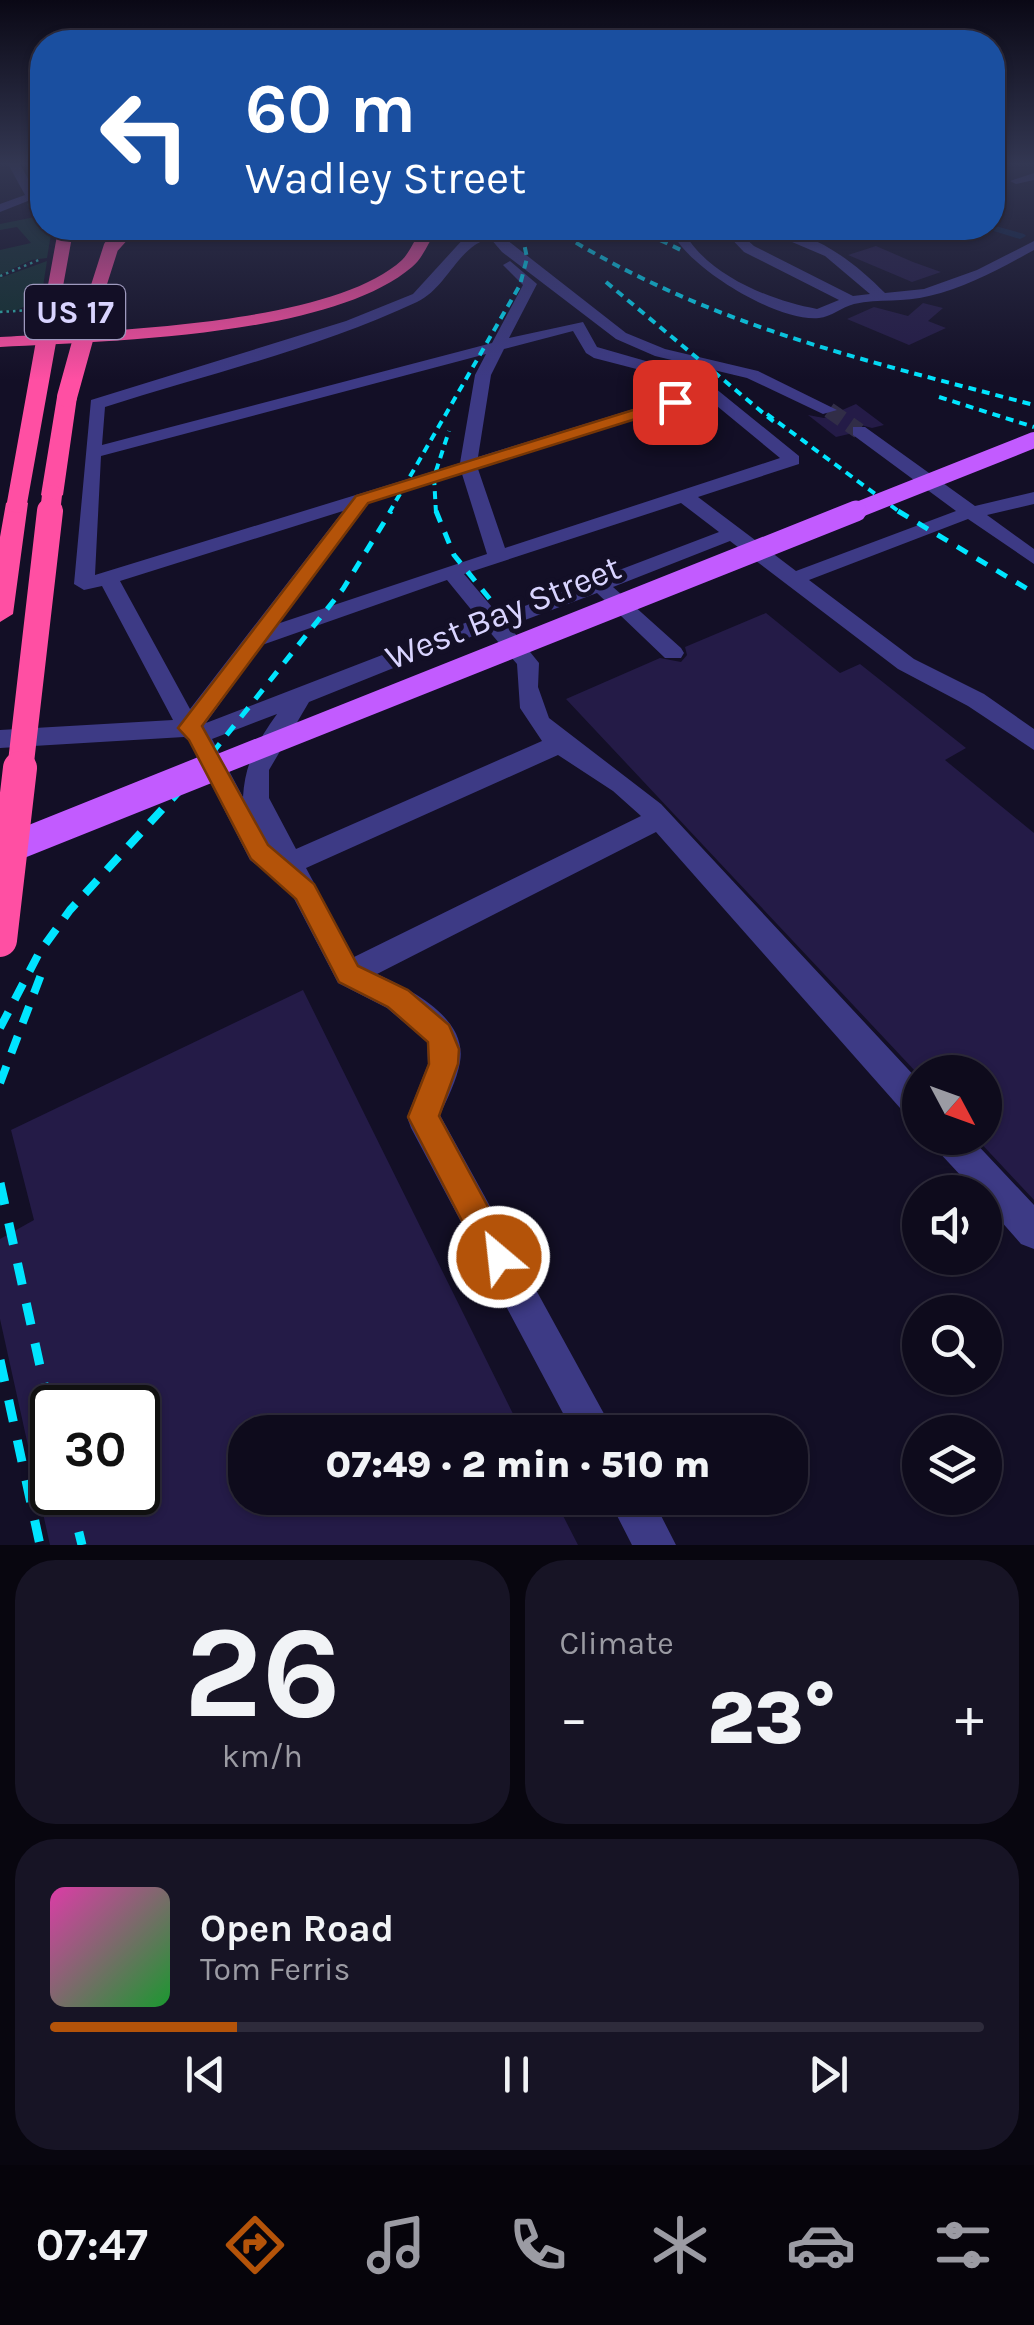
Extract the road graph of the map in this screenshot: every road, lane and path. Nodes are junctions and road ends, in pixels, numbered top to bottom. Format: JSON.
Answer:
{"nodes":[{"id":1,"x":64,"y":240,"type":"edge"},
{"id":2,"x":116,"y":240,"type":"edge"},
{"id":3,"x":424,"y":240,"type":"edge"},
{"id":4,"x":470,"y":240,"type":"edge"},
{"id":5,"x":494,"y":240,"type":"edge"},
{"id":6,"x":497,"y":240,"type":"edge"},
{"id":7,"x":683,"y":240,"type":"edge"},
{"id":8,"x":740,"y":240,"type":"edge"},
{"id":9,"x":803,"y":240,"type":"edge"},
{"id":10,"x":1034,"y":245,"type":"edge"},
{"id":11,"x":46,"y":260,"type":"dead end"},
{"id":12,"x":0,"y":276,"type":"edge"},
{"id":13,"x":79,"y":282,"type":"dead end"},
{"id":14,"x":883,"y":299,"type":"junction"},
{"id":15,"x":852,"y":300,"type":"junction"},
{"id":16,"x":36,"y":309,"type":"dead end"},
{"id":17,"x":0,"y":312,"type":"edge"},
{"id":18,"x":0,"y":342,"type":"edge"},
{"id":19,"x":498,"y":346,"type":"junction"},
{"id":20,"x":710,"y":391,"type":"junction"},
{"id":21,"x":68,"y":397,"type":"junction"},
{"id":22,"x":829,"y":410,"type":"tunnel mouth"},
{"id":23,"x":859,"y":431,"type":"tunnel mouth"},
{"id":24,"x":1034,"y":440,"type":"edge"},
{"id":25,"x":92,"y":453,"type":"junction"},
{"id":26,"x":468,"y":466,"type":"junction"},
{"id":27,"x":685,"y":496,"type":"junction"},
{"id":28,"x":1034,"y":498,"type":"edge"},
{"id":29,"x":362,"y":499,"type":"junction"},
{"id":30,"x":972,"y":512,"type":"junction"},
{"id":31,"x":734,"y":534,"type":"junction"},
{"id":32,"x":1034,"y":558,"type":"edge"},
{"id":33,"x":499,"y":559,"type":"junction"},
{"id":34,"x":451,"y":572,"type":"junction"},
{"id":35,"x":108,"y":578,"type":"junction"},
{"id":36,"x":793,"y":578,"type":"junction"},
{"id":37,"x":599,"y":585,"type":"junction"},
{"id":38,"x":0,"y":614,"type":"edge"},
{"id":39,"x":492,"y":620,"type":"junction"},
{"id":40,"x":254,"y":640,"type":"junction"},
{"id":41,"x":673,"y":652,"type":"dead end"},
{"id":42,"x":301,"y":696,"type":"junction"},
{"id":43,"x":194,"y":731,"type":"junction"},
{"id":44,"x":0,"y":739,"type":"edge"},
{"id":45,"x":1034,"y":741,"type":"edge"},
{"id":46,"x":559,"y":744,"type":"junction"},
{"id":47,"x":659,"y":819,"type":"junction"},
{"id":48,"x":0,"y":852,"type":"edge"},
{"id":49,"x":290,"y":863,"type":"junction"},
{"id":50,"x":305,"y":891,"type":"junction"},
{"id":51,"x":0,"y":940,"type":"edge"},
{"id":52,"x":348,"y":974,"type":"junction"},
{"id":53,"x":902,"y":1086,"type":"edge"},
{"id":54,"x":965,"y":1155,"type":"edge"},
{"id":55,"x":1034,"y":1231,"type":"edge"},
{"id":56,"x":585,"y":1415,"type":"edge"},
{"id":57,"x":638,"y":1515,"type":"edge"},
{"id":58,"x":654,"y":1545,"type":"edge"}],
"edges":[{"from":1,"to":38,"type":"highway","number":"US 17","bridge":true},
{"from":2,"to":21,"type":"highway","bridge":true},
{"from":3,"to":18,"type":"highway"},
{"from":4,"to":25,"type":"street"},
{"from":5,"to":19,"type":"street"},
{"from":6,"to":22,"type":"street"},
{"from":7,"to":15,"type":"street"},
{"from":8,"to":15,"type":"street"},
{"from":9,"to":14,"type":"street"},
{"from":10,"to":14,"type":"street"},
{"from":11,"to":12,"type":"path"},
{"from":13,"to":21,"type":"highway","number":"US 17","bridge":true},
{"from":14,"to":15,"type":"street"},
{"from":16,"to":17,"type":"path"},
{"from":19,"to":20,"type":"street"},
{"from":19,"to":25,"type":"street"},
{"from":19,"to":26,"type":"street"},
{"from":20,"to":26,"type":"street"},
{"from":20,"to":27,"type":"street"},
{"from":21,"to":51,"type":"highway","number":"US 17","bridge":true},
{"from":23,"to":30,"type":"street"},
{"from":24,"to":48,"type":"main road","name":"West Bay Street","bridge":true},
{"from":25,"to":35,"type":"street"},
{"from":26,"to":29,"type":"street"},
{"from":26,"to":33,"type":"street"},
{"from":27,"to":31,"type":"street"},
{"from":27,"to":33,"type":"street"},
{"from":28,"to":30,"type":"street"},
{"from":29,"to":35,"type":"street"},
{"from":29,"to":40,"type":"street"},
{"from":30,"to":32,"type":"street"},
{"from":30,"to":36,"type":"street"},
{"from":31,"to":36,"type":"street"},
{"from":31,"to":37,"type":"street"},
{"from":33,"to":34,"type":"street"},
{"from":34,"to":39,"type":"street"},
{"from":34,"to":40,"type":"street"},
{"from":35,"to":43,"type":"street"},
{"from":36,"to":45,"type":"street"},
{"from":37,"to":39,"type":"street"},
{"from":37,"to":41,"type":"street"},
{"from":39,"to":42,"type":"street"},
{"from":39,"to":46,"type":"street"},
{"from":40,"to":43,"type":"street"},
{"from":42,"to":43,"type":"street"},
{"from":42,"to":49,"type":"street"},
{"from":43,"to":44,"type":"street"},
{"from":43,"to":50,"type":"street"},
{"from":46,"to":47,"type":"street"},
{"from":46,"to":49,"type":"street"},
{"from":47,"to":52,"type":"street"},
{"from":47,"to":53,"type":"street"},
{"from":49,"to":50,"type":"street"},
{"from":50,"to":52,"type":"street"},
{"from":52,"to":56,"type":"street"},
{"from":54,"to":55,"type":"street"},
{"from":57,"to":58,"type":"street"}]}
